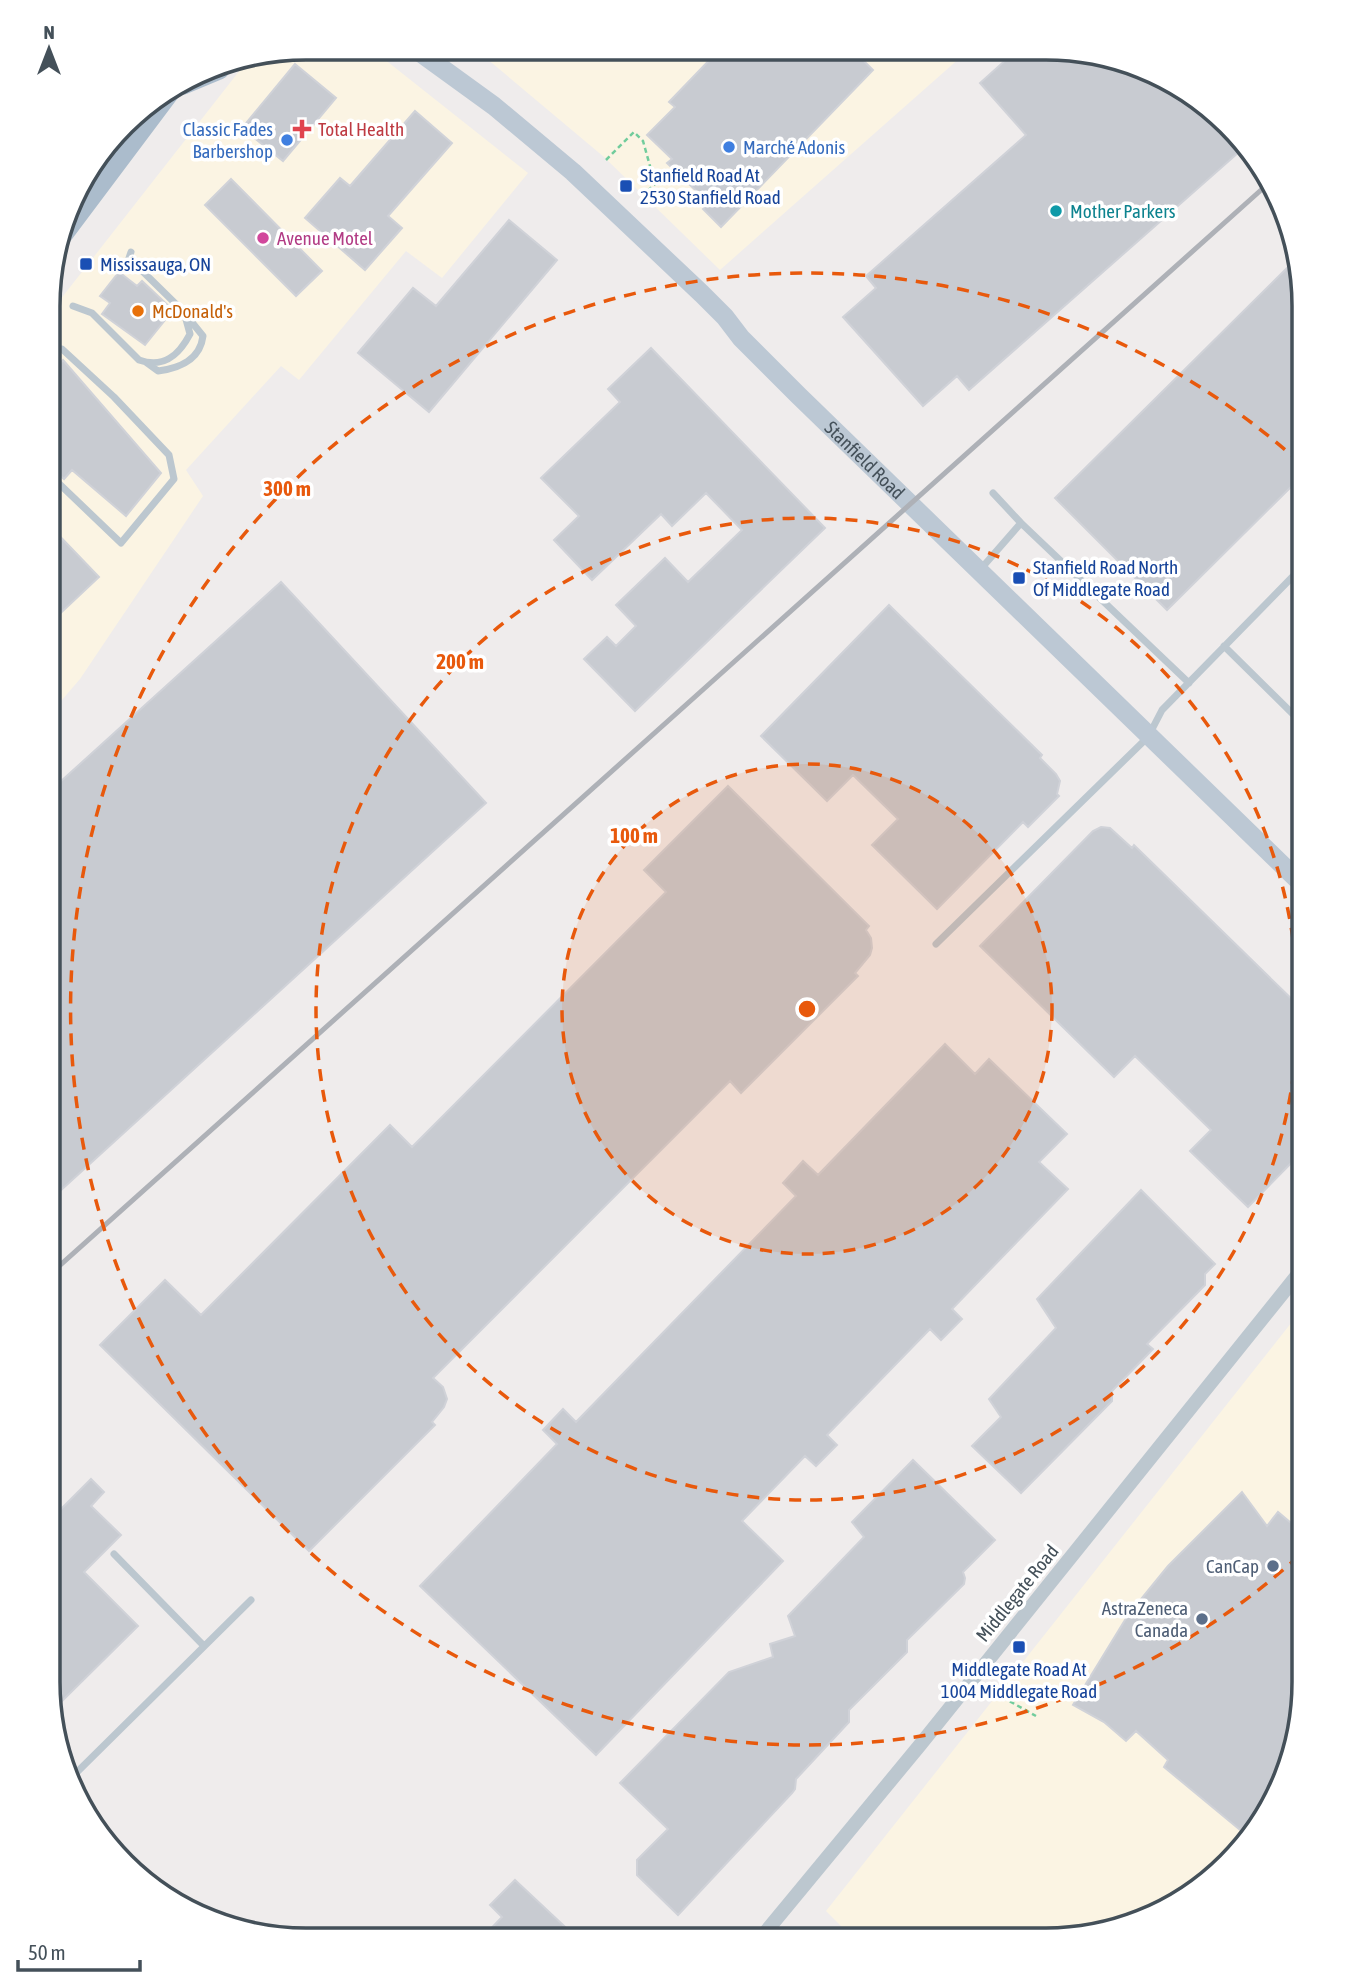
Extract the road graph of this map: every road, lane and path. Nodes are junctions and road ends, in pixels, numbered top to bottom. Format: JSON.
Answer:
{"nodes":[{"id":1,"x":431,"y":60,"type":"edge"},
{"id":2,"x":155,"y":111,"type":"edge"},
{"id":3,"x":606,"y":160,"type":"dead end"},
{"id":4,"x":642,"y":196,"type":"dead end"},
{"id":5,"x":77,"y":215,"type":"edge"},
{"id":6,"x":131,"y":252,"type":"dead end"},
{"id":7,"x":74,"y":306,"type":"dead end"},
{"id":8,"x":184,"y":312,"type":"junction"},
{"id":9,"x":60,"y":349,"type":"edge"},
{"id":10,"x":146,"y":363,"type":"junction"},
{"id":11,"x":60,"y":485,"type":"edge"},
{"id":12,"x":993,"y":493,"type":"dead end"},
{"id":13,"x":1021,"y":523,"type":"junction"},
{"id":14,"x":979,"y":571,"type":"junction"},
{"id":15,"x":1292,"y":577,"type":"edge"},
{"id":16,"x":1224,"y":646,"type":"junction"},
{"id":17,"x":1189,"y":683,"type":"junction"},
{"id":18,"x":1292,"y":713,"type":"edge"},
{"id":19,"x":1148,"y":737,"type":"junction"},
{"id":20,"x":1292,"y":874,"type":"edge"},
{"id":21,"x":936,"y":944,"type":"dead end"},
{"id":22,"x":1291,"y":1283,"type":"edge"},
{"id":23,"x":114,"y":1554,"type":"dead end"},
{"id":24,"x":251,"y":1600,"type":"dead end"},
{"id":25,"x":204,"y":1646,"type":"junction"},
{"id":26,"x":995,"y":1693,"type":"dead end"},
{"id":27,"x":1036,"y":1716,"type":"dead end"},
{"id":28,"x":77,"y":1772,"type":"edge"},
{"id":29,"x":769,"y":1928,"type":"edge"}],
"edges":[{"from":1,"to":14,"type":"street","name":"Stanfield Road"},
{"from":2,"to":5,"type":"main road"},
{"from":3,"to":4,"type":"path"},
{"from":6,"to":8,"type":"lane"},
{"from":7,"to":10,"type":"lane"},
{"from":8,"to":10,"type":"lane"},
{"from":8,"to":10,"type":"lane"},
{"from":9,"to":11,"type":"lane"},
{"from":12,"to":13,"type":"lane"},
{"from":13,"to":14,"type":"lane"},
{"from":13,"to":17,"type":"lane"},
{"from":14,"to":19,"type":"street","name":"Stanfield Road"},
{"from":15,"to":16,"type":"lane"},
{"from":16,"to":17,"type":"lane"},
{"from":16,"to":18,"type":"lane"},
{"from":17,"to":19,"type":"lane"},
{"from":19,"to":20,"type":"street","name":"Stanfield Road"},
{"from":19,"to":21,"type":"lane"},
{"from":22,"to":29,"type":"street","name":"Middlegate Road"},
{"from":23,"to":25,"type":"lane"},
{"from":24,"to":25,"type":"lane"},
{"from":25,"to":28,"type":"lane"},
{"from":26,"to":27,"type":"path"}]}
